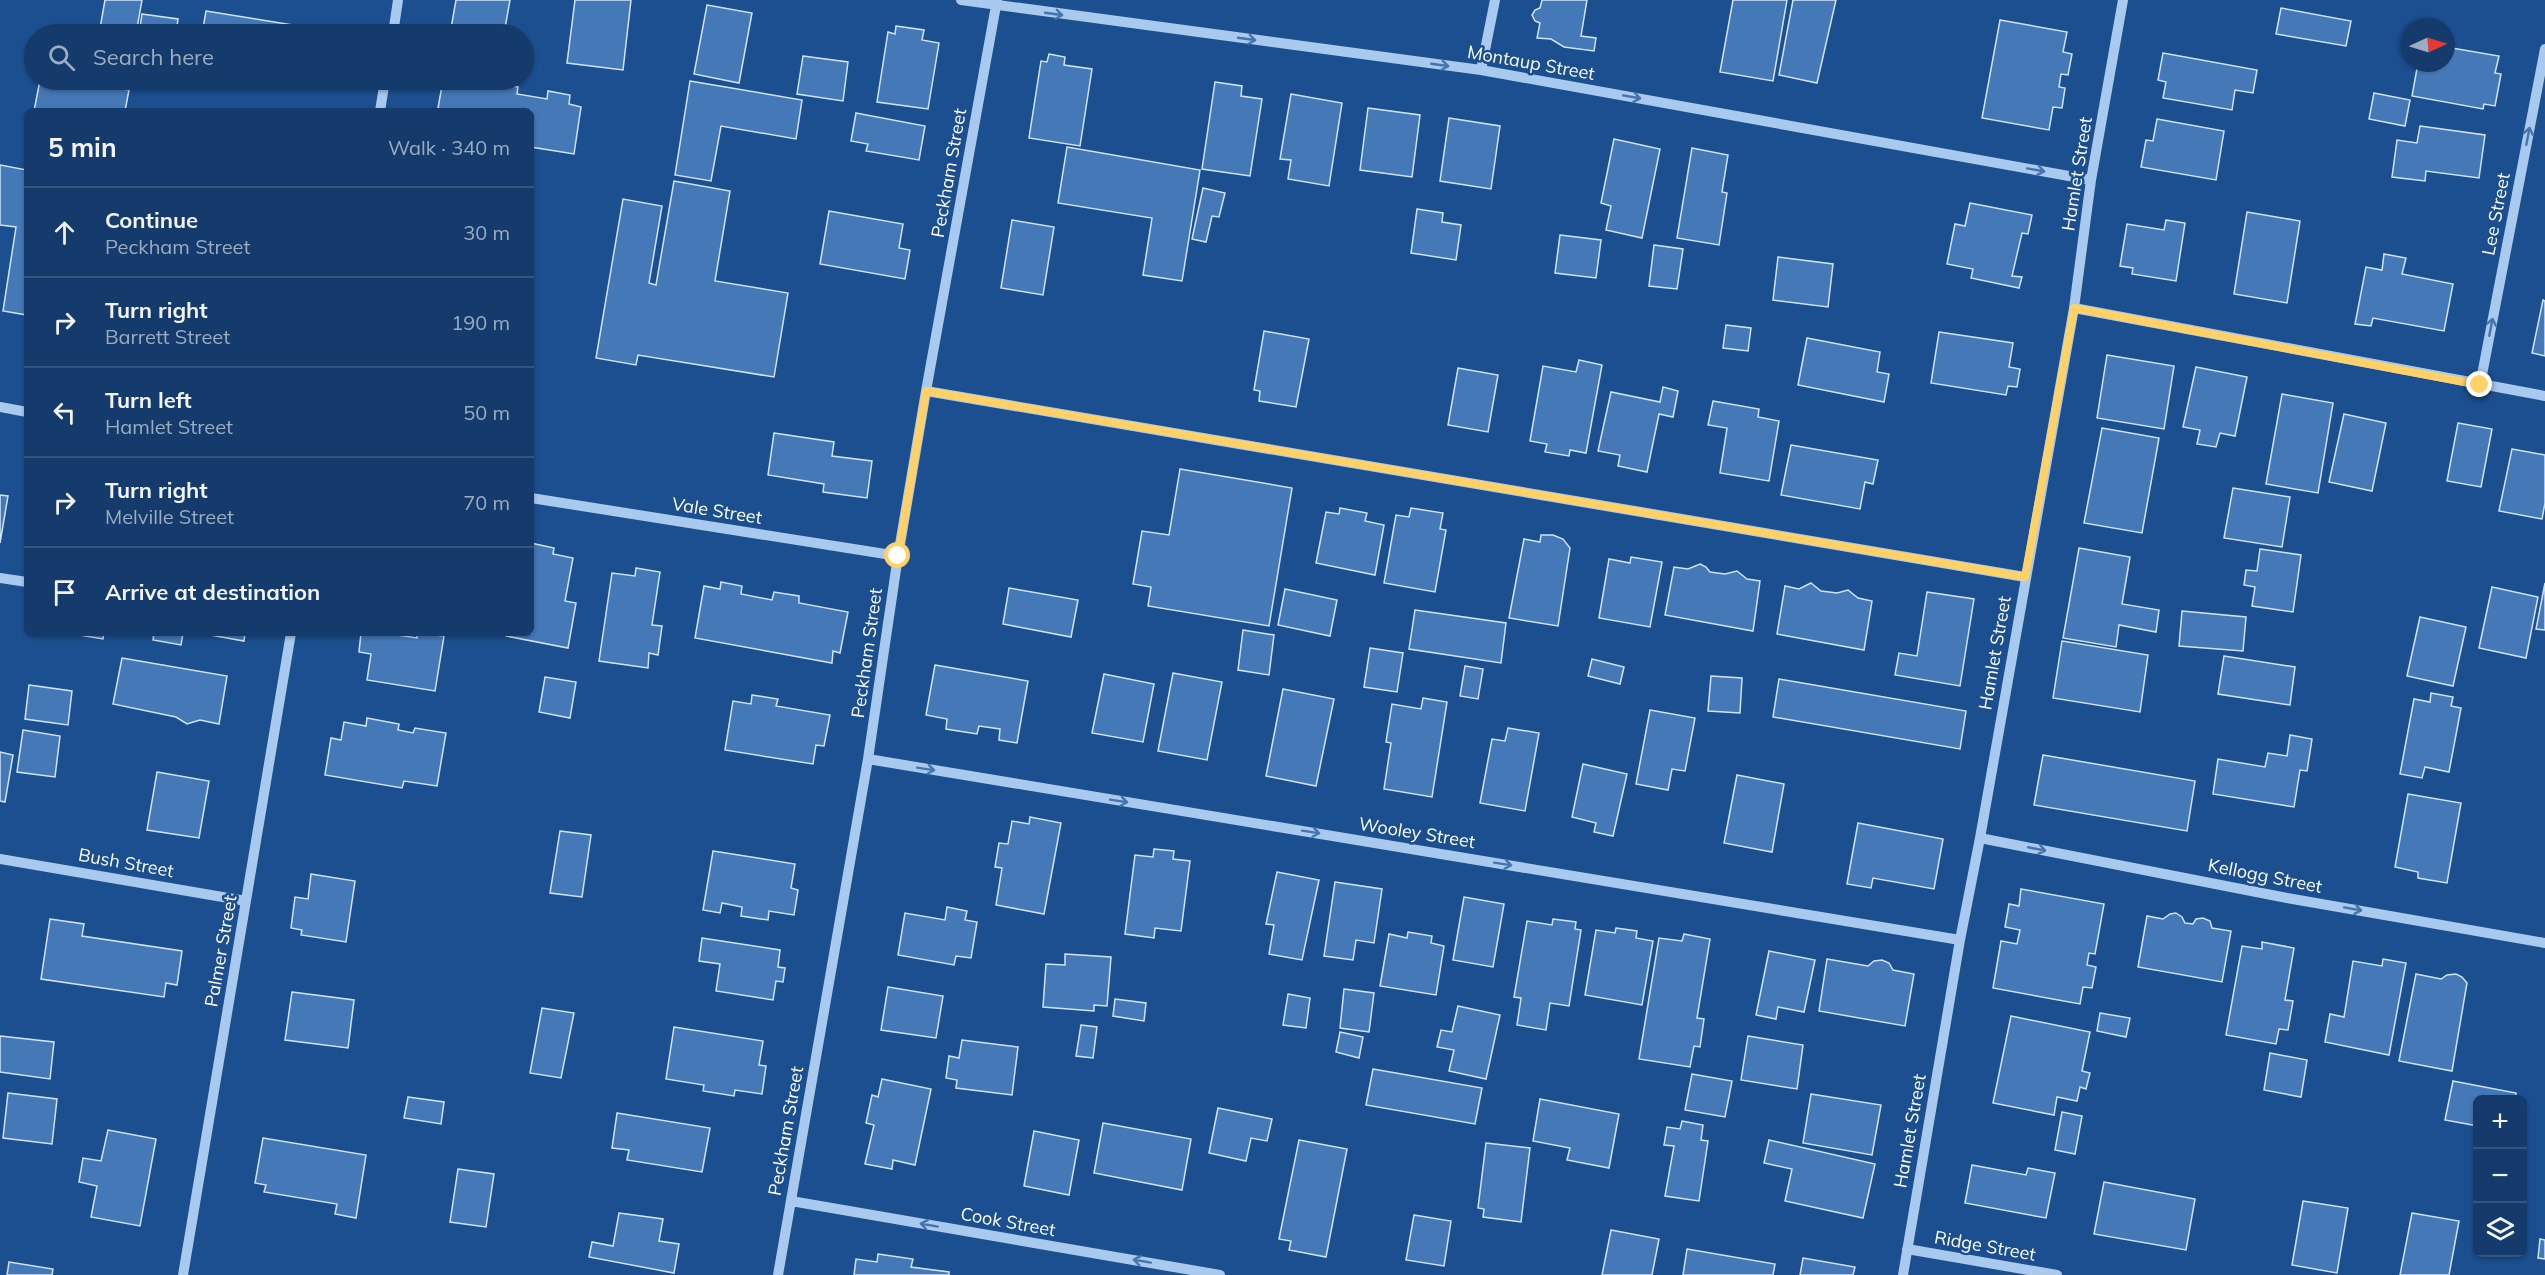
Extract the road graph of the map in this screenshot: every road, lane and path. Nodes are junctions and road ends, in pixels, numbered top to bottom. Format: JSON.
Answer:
{"nodes":[{"id":1,"x":398,"y":0,"type":"edge"},
{"id":2,"x":961,"y":0,"type":"edge"},
{"id":3,"x":1495,"y":0,"type":"edge"},
{"id":4,"x":2123,"y":0,"type":"edge"},
{"id":5,"x":996,"y":3,"type":"edge"},
{"id":6,"x":394,"y":24,"type":"edge"},
{"id":7,"x":2545,"y":49,"type":"edge"},
{"id":8,"x":1481,"y":70,"type":"junction"},
{"id":9,"x":383,"y":90,"type":"edge"},
{"id":10,"x":380,"y":108,"type":"edge"},
{"id":11,"x":2091,"y":180,"type":"junction"},
{"id":12,"x":2074,"y":308,"type":"junction"},
{"id":13,"x":2480,"y":385,"type":"junction"},
{"id":14,"x":926,"y":391,"type":"junction"},
{"id":15,"x":2545,"y":396,"type":"edge"},
{"id":16,"x":0,"y":407,"type":"edge"},
{"id":17,"x":24,"y":411,"type":"edge"},
{"id":18,"x":534,"y":498,"type":"edge"},
{"id":19,"x":898,"y":556,"type":"junction"},
{"id":20,"x":2025,"y":577,"type":"junction"},
{"id":21,"x":0,"y":578,"type":"edge"},
{"id":22,"x":24,"y":582,"type":"edge"},
{"id":23,"x":290,"y":636,"type":"edge"},
{"id":24,"x":868,"y":759,"type":"junction"},
{"id":25,"x":1980,"y":838,"type":"junction"},
{"id":26,"x":0,"y":859,"type":"edge"},
{"id":27,"x":246,"y":901,"type":"junction"},
{"id":28,"x":1959,"y":940,"type":"junction"},
{"id":29,"x":2545,"y":943,"type":"edge"},
{"id":30,"x":791,"y":1201,"type":"junction"},
{"id":31,"x":1906,"y":1249,"type":"junction"},
{"id":32,"x":183,"y":1275,"type":"edge"},
{"id":33,"x":778,"y":1275,"type":"edge"},
{"id":34,"x":1220,"y":1275,"type":"edge"},
{"id":35,"x":1903,"y":1275,"type":"edge"},
{"id":36,"x":2058,"y":1275,"type":"edge"}],
"edges":[{"from":1,"to":6,"type":"street"},
{"from":2,"to":5,"type":"street","name":"Montaup Street"},
{"from":3,"to":8,"type":"street"},
{"from":4,"to":11,"type":"street","name":"Hamlet Street"},
{"from":5,"to":8,"type":"street","name":"Montaup Street","one_way":true},
{"from":5,"to":14,"type":"street","name":"Peckham Street"},
{"from":13,"to":7,"type":"street","name":"Lee Street","one_way":true},
{"from":8,"to":11,"type":"street","name":"Montaup Street","one_way":true},
{"from":9,"to":10,"type":"street"},
{"from":11,"to":12,"type":"street","name":"Hamlet Street"},
{"from":12,"to":13,"type":"street"},
{"from":12,"to":20,"type":"street","name":"Hamlet Street"},
{"from":13,"to":15,"type":"street"},
{"from":14,"to":19,"type":"street","name":"Peckham Street"},
{"from":14,"to":20,"type":"street"},
{"from":16,"to":17,"type":"street"},
{"from":18,"to":19,"type":"street","name":"Vale Street"},
{"from":19,"to":24,"type":"street","name":"Peckham Street"},
{"from":20,"to":25,"type":"street","name":"Hamlet Street"},
{"from":21,"to":22,"type":"street"},
{"from":23,"to":27,"type":"street","name":"Palmer Street"},
{"from":24,"to":28,"type":"street","name":"Wooley Street","one_way":true},
{"from":24,"to":30,"type":"street","name":"Peckham Street"},
{"from":25,"to":28,"type":"street","name":"Hamlet Street"},
{"from":25,"to":29,"type":"street","name":"Kellogg Street","one_way":true},
{"from":26,"to":27,"type":"street","name":"Bush Street"},
{"from":27,"to":32,"type":"street","name":"Palmer Street"},
{"from":28,"to":31,"type":"street","name":"Hamlet Street"},
{"from":30,"to":33,"type":"street","name":"Peckham Street"},
{"from":34,"to":30,"type":"street","name":"Cook Street","one_way":true},
{"from":31,"to":35,"type":"street","name":"Hamlet Street"},
{"from":31,"to":36,"type":"street","name":"Ridge Street"}]}
